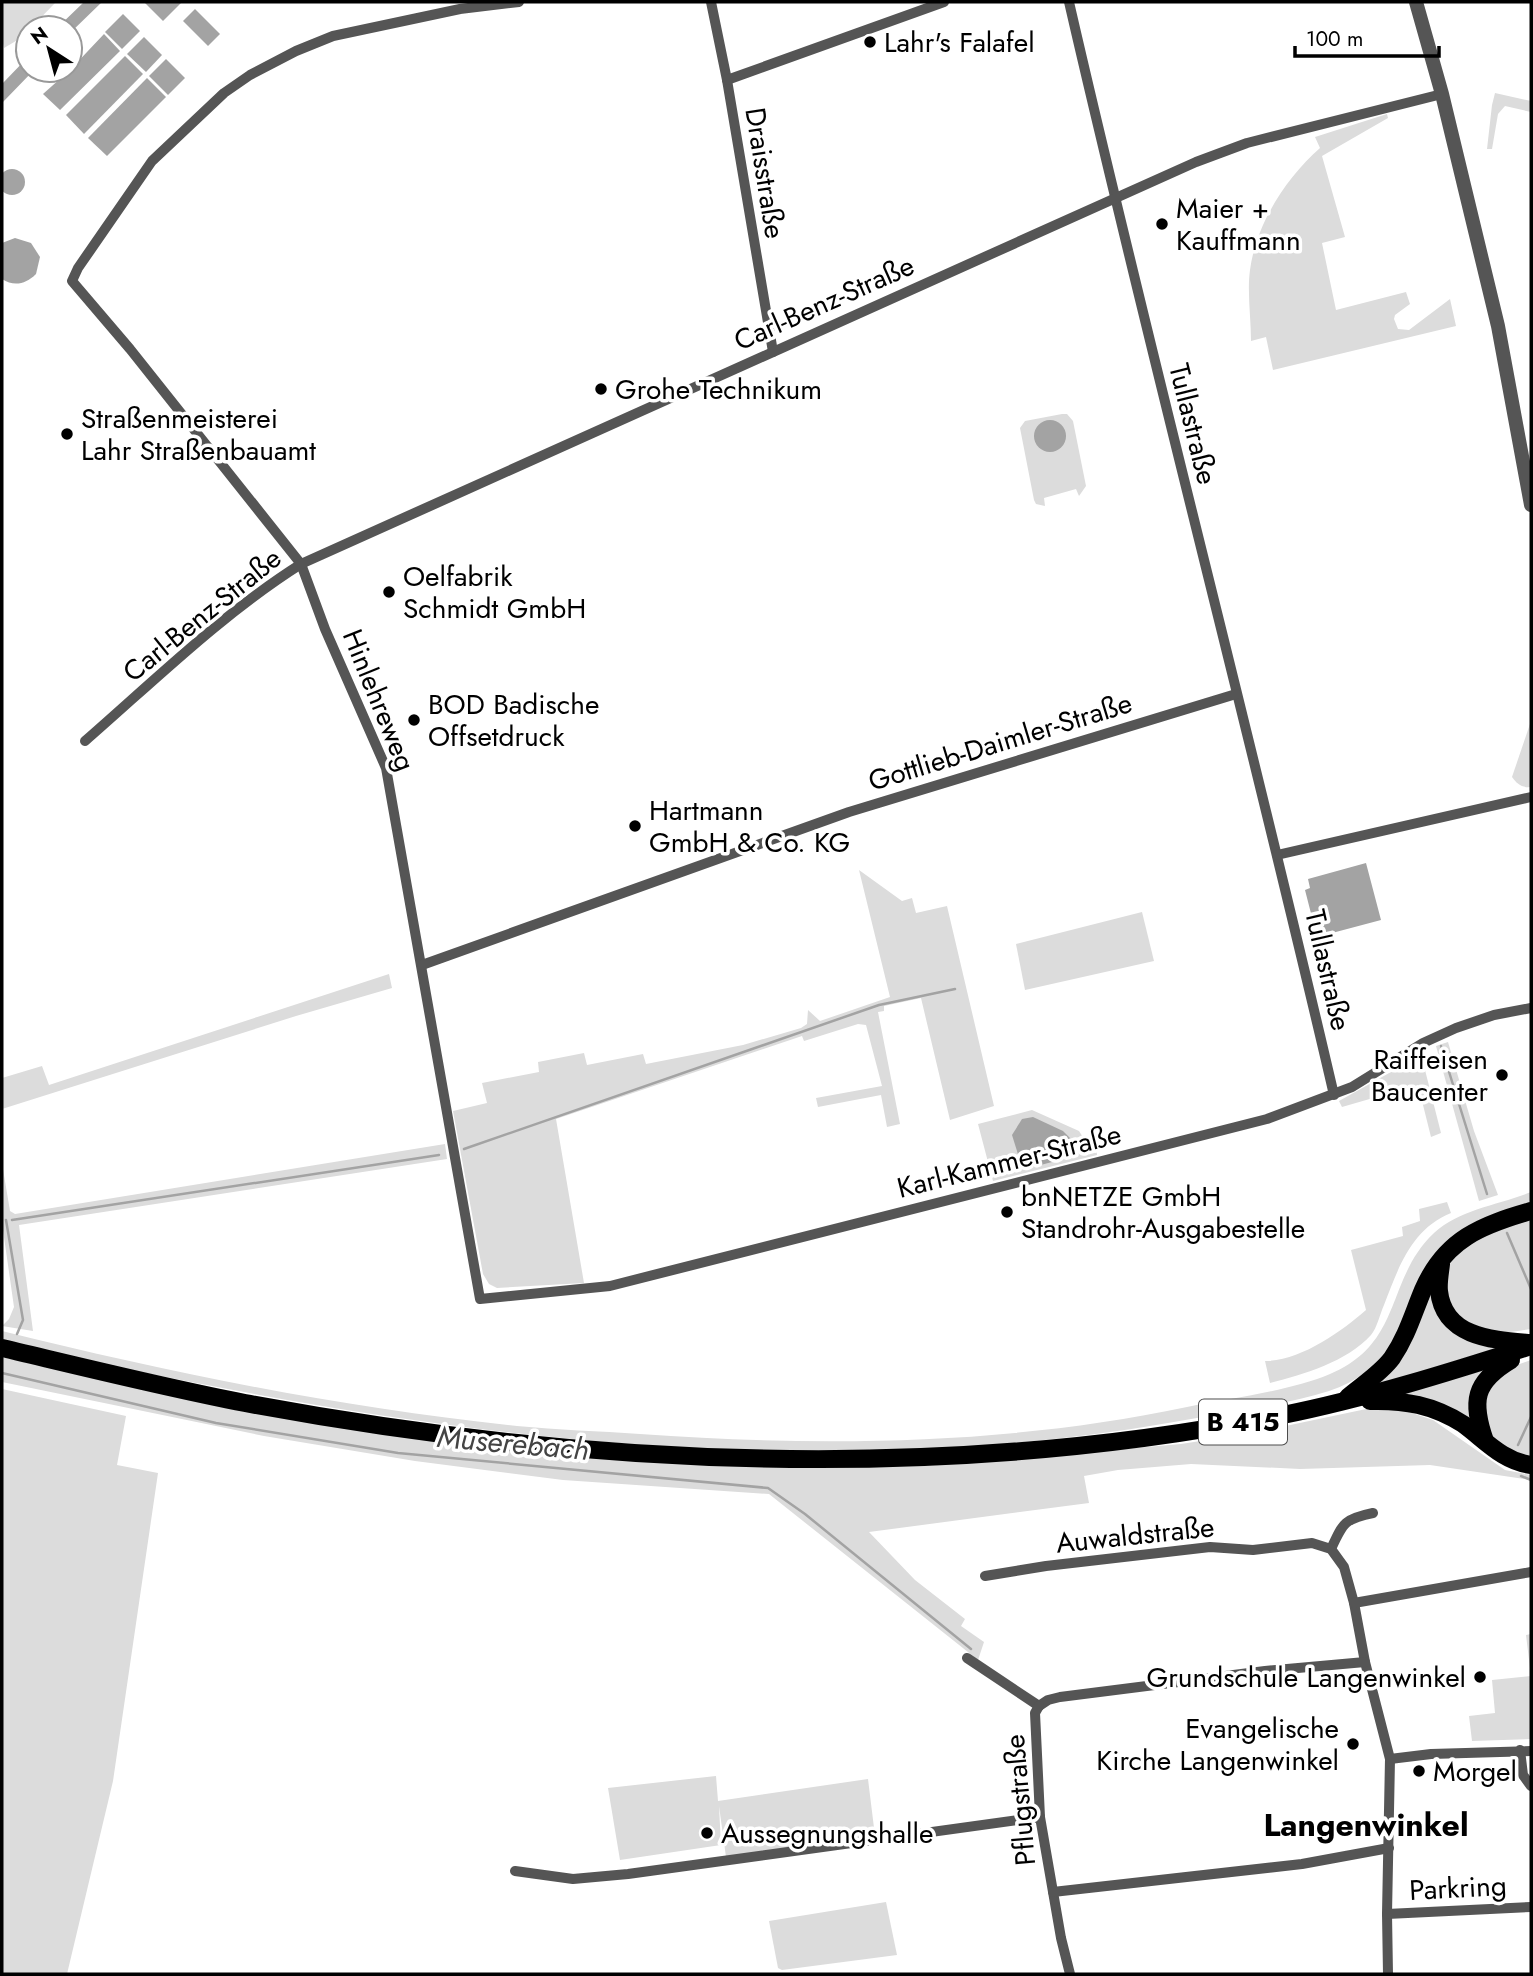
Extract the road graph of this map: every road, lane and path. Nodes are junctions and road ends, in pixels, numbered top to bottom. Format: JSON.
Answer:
{"nodes":[{"id":1,"x":519,"y":2,"type":"edge"},
{"id":2,"x":711,"y":2,"type":"edge"},
{"id":3,"x":944,"y":2,"type":"edge"},
{"id":4,"x":1069,"y":2,"type":"edge"},
{"id":5,"x":1416,"y":2,"type":"edge"},
{"id":6,"x":459,"y":5,"type":"edge"},
{"id":7,"x":727,"y":80,"type":"junction"},
{"id":8,"x":1442,"y":94,"type":"junction"},
{"id":9,"x":1114,"y":197,"type":"junction"},
{"id":10,"x":773,"y":352,"type":"junction"},
{"id":11,"x":1531,"y":505,"type":"edge"},
{"id":12,"x":301,"y":564,"type":"junction"},
{"id":13,"x":1236,"y":694,"type":"junction"},
{"id":14,"x":85,"y":741,"type":"dead end"},
{"id":15,"x":1531,"y":797,"type":"edge"},
{"id":16,"x":1277,"y":855,"type":"junction"},
{"id":17,"x":422,"y":965,"type":"junction"},
{"id":18,"x":1531,"y":1008,"type":"edge"},
{"id":19,"x":1334,"y":1094,"type":"junction"},
{"id":20,"x":1531,"y":1211,"type":"edge"},
{"id":21,"x":1441,"y":1260,"type":"junction"},
{"id":22,"x":480,"y":1299,"type":"joint"},
{"id":23,"x":1531,"y":1346,"type":"edge"},
{"id":24,"x":2,"y":1348,"type":"edge"},
{"id":25,"x":1342,"y":1402,"type":"junction"},
{"id":26,"x":1485,"y":1441,"type":"junction"},
{"id":27,"x":1531,"y":1465,"type":"edge"},
{"id":28,"x":1373,"y":1513,"type":"dead end"},
{"id":29,"x":1331,"y":1549,"type":"junction"},
{"id":30,"x":1531,"y":1572,"type":"edge"},
{"id":31,"x":985,"y":1576,"type":"dead end"},
{"id":32,"x":1354,"y":1603,"type":"junction"},
{"id":33,"x":967,"y":1658,"type":"dead end"},
{"id":34,"x":1365,"y":1662,"type":"junction"},
{"id":35,"x":1039,"y":1706,"type":"junction"},
{"id":36,"x":1526,"y":1751,"type":"edge"},
{"id":37,"x":1391,"y":1759,"type":"junction"},
{"id":38,"x":1531,"y":1786,"type":"edge"},
{"id":39,"x":1040,"y":1817,"type":"junction"},
{"id":40,"x":1389,"y":1848,"type":"junction"},
{"id":41,"x":515,"y":1871,"type":"dead end"},
{"id":42,"x":1053,"y":1892,"type":"junction"},
{"id":43,"x":1531,"y":1907,"type":"edge"},
{"id":44,"x":1387,"y":1914,"type":"junction"},
{"id":45,"x":1070,"y":1974,"type":"edge"},
{"id":46,"x":1388,"y":1974,"type":"edge"}],
"edges":[{"from":1,"to":6,"type":"street"},
{"from":2,"to":7,"type":"street","name":"Draisstraße"},
{"from":3,"to":7,"type":"street"},
{"from":4,"to":9,"type":"street","name":"Tullastraße"},
{"from":5,"to":8,"type":"street"},
{"from":6,"to":12,"type":"street","name":"Hinlehreweg"},
{"from":7,"to":10,"type":"street","name":"Draisstraße"},
{"from":8,"to":9,"type":"street","name":"Carl-Benz-Straße"},
{"from":8,"to":11,"type":"street"},
{"from":9,"to":10,"type":"street","name":"Carl-Benz-Straße"},
{"from":9,"to":13,"type":"street","name":"Tullastraße"},
{"from":10,"to":12,"type":"street","name":"Carl-Benz-Straße"},
{"from":12,"to":14,"type":"street","name":"Carl-Benz-Straße"},
{"from":12,"to":17,"type":"street","name":"Hinlehreweg"},
{"from":13,"to":16,"type":"street","name":"Tullastraße"},
{"from":13,"to":17,"type":"street","name":"Gottlieb-Daimler-Straße"},
{"from":15,"to":16,"type":"street"},
{"from":16,"to":19,"type":"street","name":"Tullastraße"},
{"from":17,"to":22,"type":"street","name":"Hinlehreweg"},
{"from":18,"to":19,"type":"street","name":"Karl-Kammer-Straße"},
{"from":19,"to":22,"type":"street","name":"Karl-Kammer-Straße"},
{"from":20,"to":21,"type":"main road"},
{"from":21,"to":23,"type":"main road"},
{"from":21,"to":25,"type":"main road"},
{"from":23,"to":25,"type":"main road","number":"B 415"},
{"from":23,"to":26,"type":"main road"},
{"from":24,"to":25,"type":"main road","number":"B 415"},
{"from":25,"to":26,"type":"main road"},
{"from":26,"to":27,"type":"main road"},
{"from":28,"to":29,"type":"street"},
{"from":29,"to":31,"type":"street","name":"Auwaldstraße"},
{"from":29,"to":32,"type":"street"},
{"from":30,"to":32,"type":"street"},
{"from":32,"to":34,"type":"street"},
{"from":33,"to":35,"type":"street","name":"Pflugstraße"},
{"from":34,"to":35,"type":"street"},
{"from":34,"to":37,"type":"street"},
{"from":35,"to":39,"type":"street","name":"Pflugstraße"},
{"from":36,"to":37,"type":"street"},
{"from":36,"to":38,"type":"street"},
{"from":37,"to":40,"type":"street"},
{"from":39,"to":41,"type":"street"},
{"from":39,"to":42,"type":"street","name":"Pflugstraße"},
{"from":40,"to":42,"type":"street"},
{"from":40,"to":44,"type":"street"},
{"from":42,"to":45,"type":"street","name":"Pflugstraße"},
{"from":43,"to":44,"type":"street","name":"Parkring"},
{"from":44,"to":46,"type":"street"}]}
